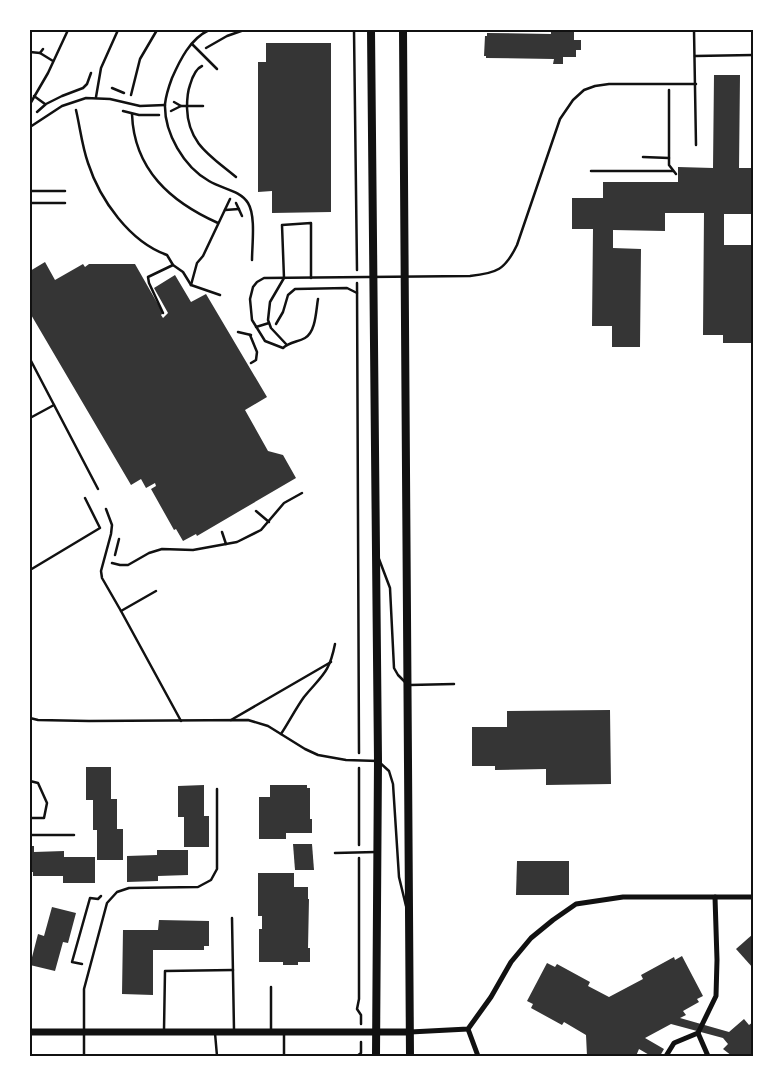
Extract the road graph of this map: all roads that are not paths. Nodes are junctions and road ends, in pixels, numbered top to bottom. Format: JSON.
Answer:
{"nodes":[{"id":1,"x":118,"y":30,"type":"edge"},
{"id":2,"x":209,"y":30,"type":"edge"},
{"id":3,"x":371,"y":30,"type":"edge"},
{"id":4,"x":403,"y":30,"type":"edge"},
{"id":5,"x":694,"y":30,"type":"edge"},
{"id":6,"x":192,"y":44,"type":"junction"},
{"id":7,"x":753,"y":54,"type":"edge"},
{"id":8,"x":695,"y":56,"type":"junction"},
{"id":9,"x":217,"y":69,"type":"dead end"},
{"id":10,"x":696,"y":84,"type":"junction"},
{"id":11,"x":96,"y":97,"type":"junction"},
{"id":12,"x":165,"y":105,"type":"junction"},
{"id":13,"x":30,"y":127,"type":"edge"},
{"id":14,"x":696,"y":145,"type":"dead end"},
{"id":15,"x":30,"y":191,"type":"edge"},
{"id":16,"x":65,"y":191,"type":"dead end"},
{"id":17,"x":30,"y":203,"type":"edge"},
{"id":18,"x":65,"y":203,"type":"dead end"},
{"id":19,"x":252,"y":260,"type":"dead end"},
{"id":20,"x":406,"y":276,"type":"junction"},
{"id":21,"x":373,"y":277,"type":"junction"},
{"id":22,"x":284,"y":278,"type":"junction"},
{"id":23,"x":310,"y":278,"type":"junction"},
{"id":24,"x":318,"y":299,"type":"dead end"},
{"id":25,"x":269,"y":324,"type":"junction"},
{"id":26,"x":256,"y":327,"type":"junction"},
{"id":27,"x":287,"y":344,"type":"junction"},
{"id":28,"x":30,"y":359,"type":"edge"},
{"id":29,"x":54,"y":405,"type":"junction"},
{"id":30,"x":30,"y":418,"type":"edge"},
{"id":31,"x":98,"y":489,"type":"dead end"},
{"id":32,"x":84,"y":498,"type":"dead end"},
{"id":33,"x":106,"y":509,"type":"dead end"},
{"id":34,"x":375,"y":548,"type":"junction"},
{"id":35,"x":30,"y":570,"type":"edge"},
{"id":36,"x":156,"y":591,"type":"dead end"},
{"id":37,"x":120,"y":611,"type":"junction"},
{"id":38,"x":334,"y":644,"type":"dead end"},
{"id":39,"x":331,"y":662,"type":"junction"},
{"id":40,"x":454,"y":684,"type":"dead end"},
{"id":41,"x":408,"y":685,"type":"junction"},
{"id":42,"x":30,"y":718,"type":"edge"},
{"id":43,"x":181,"y":721,"type":"junction"},
{"id":44,"x":230,"y":721,"type":"junction"},
{"id":45,"x":281,"y":734,"type":"junction"},
{"id":46,"x":378,"y":762,"type":"junction"},
{"id":47,"x":30,"y":781,"type":"edge"},
{"id":48,"x":217,"y":789,"type":"dead end"},
{"id":49,"x":30,"y":818,"type":"edge"},
{"id":50,"x":377,"y":852,"type":"junction"},
{"id":51,"x":334,"y":853,"type":"dead end"},
{"id":52,"x":715,"y":897,"type":"junction"},
{"id":53,"x":753,"y":897,"type":"edge"},
{"id":54,"x":232,"y":918,"type":"dead end"},
{"id":55,"x":408,"y":920,"type":"junction"},
{"id":56,"x":233,"y":970,"type":"junction"},
{"id":57,"x":271,"y":987,"type":"dead end"},
{"id":58,"x":468,"y":1028,"type":"junction"},
{"id":59,"x":30,"y":1032,"type":"edge"},
{"id":60,"x":84,"y":1032,"type":"junction"},
{"id":61,"x":164,"y":1032,"type":"junction"},
{"id":62,"x":214,"y":1032,"type":"junction"},
{"id":63,"x":234,"y":1032,"type":"junction"},
{"id":64,"x":271,"y":1032,"type":"junction"},
{"id":65,"x":284,"y":1032,"type":"junction"},
{"id":66,"x":376,"y":1032,"type":"junction"},
{"id":67,"x":410,"y":1032,"type":"junction"},
{"id":68,"x":698,"y":1033,"type":"junction"},
{"id":69,"x":84,"y":1056,"type":"edge"},
{"id":70,"x":217,"y":1056,"type":"edge"},
{"id":71,"x":284,"y":1056,"type":"edge"},
{"id":72,"x":376,"y":1056,"type":"edge"},
{"id":73,"x":410,"y":1056,"type":"edge"},
{"id":74,"x":478,"y":1056,"type":"edge"},
{"id":75,"x":666,"y":1056,"type":"edge"},
{"id":76,"x":708,"y":1056,"type":"edge"}],
"edges":[{"from":1,"to":11,"type":"lane"},
{"from":2,"to":6,"type":"lane"},
{"from":3,"to":21,"type":"main road"},
{"from":4,"to":20,"type":"main road"},
{"from":5,"to":8,"type":"lane"},
{"from":6,"to":9,"type":"lane"},
{"from":6,"to":12,"type":"lane"},
{"from":7,"to":8,"type":"lane"},
{"from":8,"to":10,"type":"lane"},
{"from":10,"to":14,"type":"lane"},
{"from":10,"to":20,"type":"lane"},
{"from":11,"to":12,"type":"lane"},
{"from":11,"to":13,"type":"lane"},
{"from":12,"to":19,"type":"lane"},
{"from":15,"to":16,"type":"lane"},
{"from":17,"to":18,"type":"lane"},
{"from":20,"to":21,"type":"lane"},
{"from":20,"to":41,"type":"main road"},
{"from":21,"to":23,"type":"lane"},
{"from":21,"to":34,"type":"main road"},
{"from":22,"to":23,"type":"lane"},
{"from":22,"to":23,"type":"lane"},
{"from":22,"to":25,"type":"lane"},
{"from":22,"to":26,"type":"lane"},
{"from":24,"to":27,"type":"lane"},
{"from":25,"to":26,"type":"lane"},
{"from":25,"to":27,"type":"lane"},
{"from":26,"to":27,"type":"lane"},
{"from":28,"to":29,"type":"lane"},
{"from":29,"to":30,"type":"lane"},
{"from":29,"to":31,"type":"lane"},
{"from":32,"to":35,"type":"lane"},
{"from":33,"to":37,"type":"lane"},
{"from":34,"to":41,"type":"lane"},
{"from":34,"to":46,"type":"main road"},
{"from":36,"to":37,"type":"lane"},
{"from":37,"to":43,"type":"lane"},
{"from":38,"to":39,"type":"lane"},
{"from":39,"to":44,"type":"lane"},
{"from":39,"to":45,"type":"lane"},
{"from":40,"to":41,"type":"lane"},
{"from":41,"to":55,"type":"main road"},
{"from":42,"to":43,"type":"lane"},
{"from":43,"to":44,"type":"lane"},
{"from":44,"to":45,"type":"lane"},
{"from":45,"to":46,"type":"lane"},
{"from":46,"to":50,"type":"main road"},
{"from":46,"to":55,"type":"lane"},
{"from":47,"to":49,"type":"lane"},
{"from":48,"to":60,"type":"lane"},
{"from":50,"to":51,"type":"lane"},
{"from":50,"to":66,"type":"main road"},
{"from":52,"to":53,"type":"street"},
{"from":52,"to":58,"type":"street"},
{"from":52,"to":68,"type":"street"},
{"from":54,"to":56,"type":"lane"},
{"from":55,"to":67,"type":"main road"},
{"from":56,"to":61,"type":"lane"},
{"from":56,"to":63,"type":"lane"},
{"from":57,"to":64,"type":"lane"},
{"from":58,"to":67,"type":"street"},
{"from":58,"to":74,"type":"street"},
{"from":59,"to":60,"type":"street"},
{"from":60,"to":61,"type":"street"},
{"from":60,"to":69,"type":"lane"},
{"from":61,"to":62,"type":"street"},
{"from":62,"to":63,"type":"street"},
{"from":62,"to":70,"type":"lane"},
{"from":63,"to":64,"type":"street"},
{"from":64,"to":65,"type":"street"},
{"from":65,"to":66,"type":"street"},
{"from":65,"to":71,"type":"lane"},
{"from":66,"to":67,"type":"street"},
{"from":66,"to":72,"type":"main road"},
{"from":67,"to":73,"type":"main road"},
{"from":68,"to":75,"type":"street"},
{"from":68,"to":76,"type":"street"}]}
